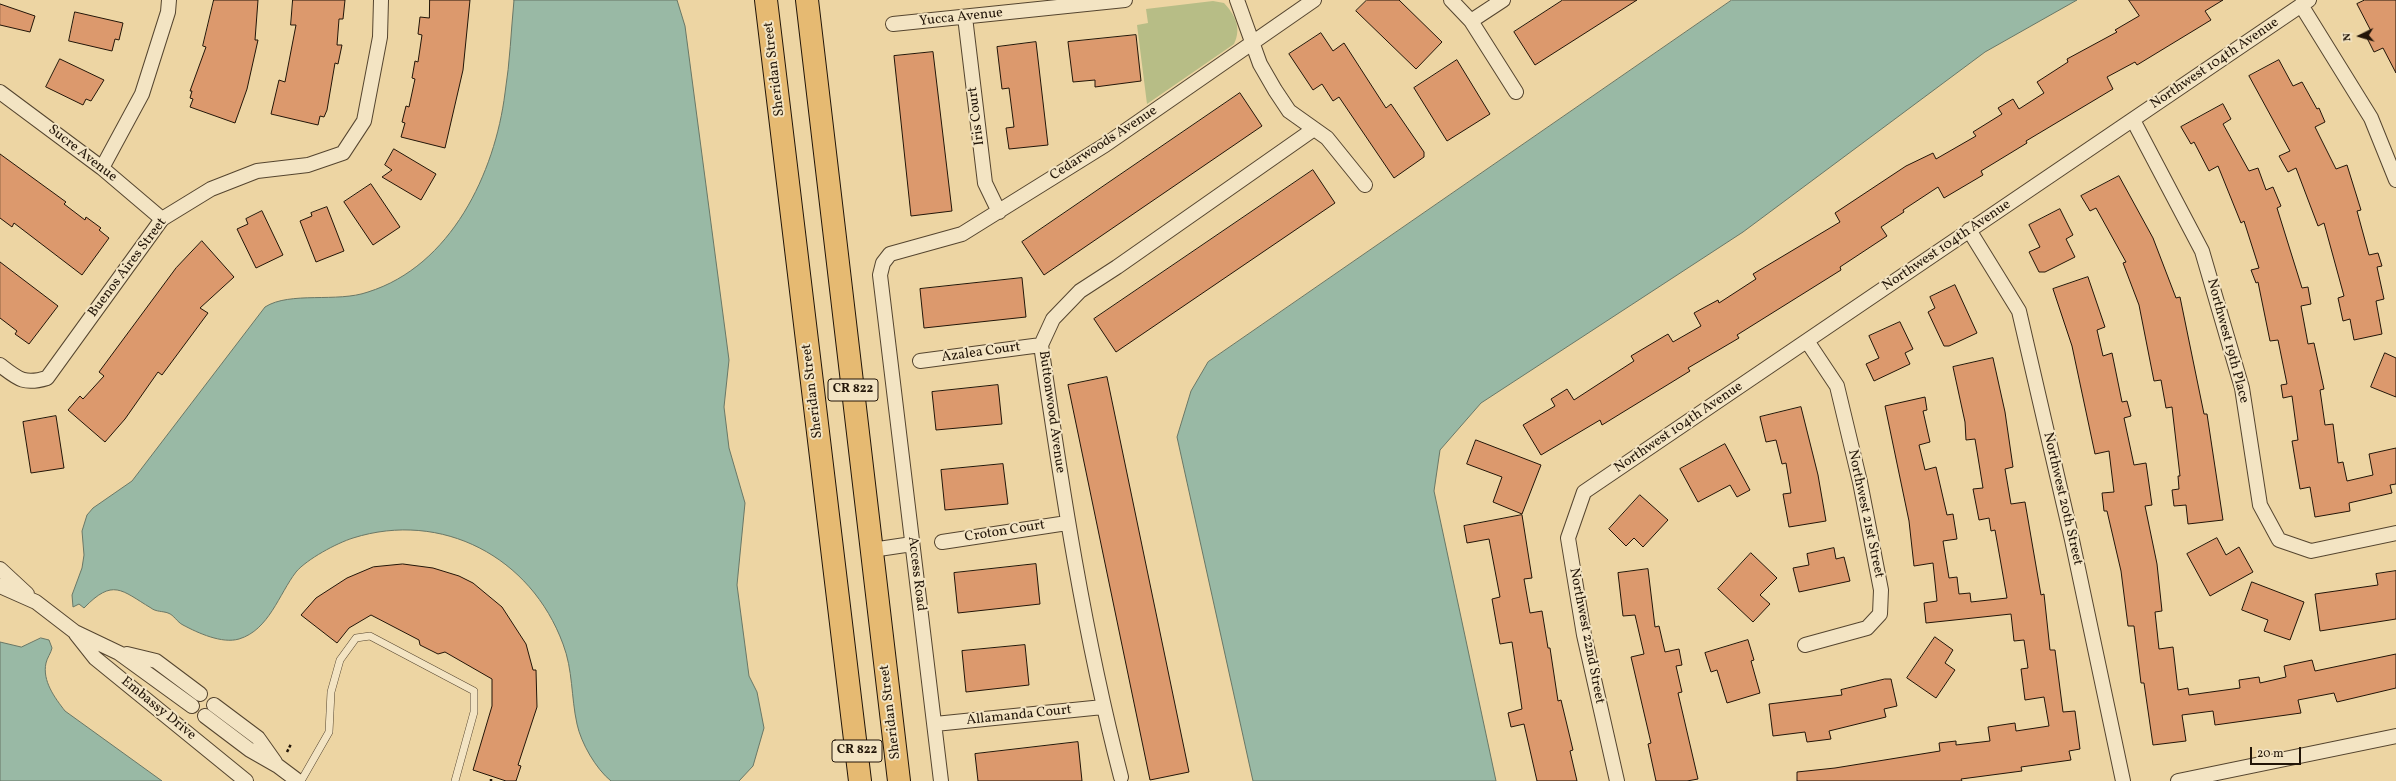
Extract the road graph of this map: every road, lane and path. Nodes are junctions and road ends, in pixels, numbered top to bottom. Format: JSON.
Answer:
{"nodes":[{"id":1,"x":169,"y":0,"type":"edge"},
{"id":2,"x":381,"y":0,"type":"edge"},
{"id":3,"x":766,"y":0,"type":"edge"},
{"id":4,"x":807,"y":0,"type":"edge"},
{"id":5,"x":1125,"y":0,"type":"edge"},
{"id":6,"x":1236,"y":0,"type":"edge"},
{"id":7,"x":1314,"y":0,"type":"edge"},
{"id":8,"x":1451,"y":0,"type":"edge"},
{"id":9,"x":1503,"y":0,"type":"edge"},
{"id":10,"x":2305,"y":3,"type":"edge"},
{"id":11,"x":965,"y":17,"type":"junction"},
{"id":12,"x":1471,"y":21,"type":"junction"},
{"id":13,"x":893,"y":24,"type":"dead end"},
{"id":14,"x":1252,"y":44,"type":"junction"},
{"id":15,"x":0,"y":92,"type":"edge"},
{"id":16,"x":1516,"y":92,"type":"dead end"},
{"id":17,"x":2133,"y":120,"type":"junction"},
{"id":18,"x":1314,"y":129,"type":"junction"},
{"id":19,"x":102,"y":168,"type":"junction"},
{"id":20,"x":2396,"y":180,"type":"edge"},
{"id":21,"x":1365,"y":185,"type":"dead end"},
{"id":22,"x":999,"y":212,"type":"junction"},
{"id":23,"x":162,"y":219,"type":"junction"},
{"id":24,"x":1969,"y":230,"type":"junction"},
{"id":25,"x":883,"y":263,"type":"joint"},
{"id":26,"x":1807,"y":340,"type":"junction"},
{"id":27,"x":1041,"y":345,"type":"junction"},
{"id":28,"x":920,"y":361,"type":"dead end"},
{"id":29,"x":0,"y":365,"type":"edge"},
{"id":30,"x":1584,"y":492,"type":"joint"},
{"id":31,"x":1067,"y":523,"type":"junction"},
{"id":32,"x":2396,"y":534,"type":"edge"},
{"id":33,"x":942,"y":542,"type":"dead end"},
{"id":34,"x":912,"y":544,"type":"junction"},
{"id":35,"x":872,"y":550,"type":"junction"},
{"id":36,"x":0,"y":569,"type":"edge"},
{"id":37,"x":0,"y":586,"type":"edge"},
{"id":38,"x":35,"y":601,"type":"junction"},
{"id":39,"x":74,"y":631,"type":"junction"},
{"id":40,"x":1805,"y":645,"type":"dead end"},
{"id":41,"x":119,"y":653,"type":"junction"},
{"id":42,"x":200,"y":694,"type":"dead end"},
{"id":43,"x":192,"y":706,"type":"dead end"},
{"id":44,"x":1103,"y":707,"type":"junction"},
{"id":45,"x":210,"y":711,"type":"dead end"},
{"id":46,"x":935,"y":724,"type":"junction"},
{"id":47,"x":2396,"y":736,"type":"edge"},
{"id":48,"x":291,"y":744,"type":"dead end"},
{"id":49,"x":282,"y":760,"type":"junction"},
{"id":50,"x":1121,"y":777,"type":"dead end"},
{"id":51,"x":246,"y":781,"type":"edge"},
{"id":52,"x":300,"y":781,"type":"edge"},
{"id":53,"x":455,"y":781,"type":"edge"},
{"id":54,"x":860,"y":781,"type":"edge"},
{"id":55,"x":899,"y":781,"type":"edge"},
{"id":56,"x":941,"y":781,"type":"edge"},
{"id":57,"x":1616,"y":781,"type":"edge"},
{"id":58,"x":2123,"y":781,"type":"edge"},
{"id":59,"x":2178,"y":781,"type":"edge"}],
"edges":[{"from":1,"to":19,"type":"street"},
{"from":2,"to":23,"type":"street","name":"Buenos Aires Street"},
{"from":3,"to":54,"type":"main road","name":"Sheridan Street","number":"CR 822"},
{"from":4,"to":35,"type":"main road","name":"Sheridan Street","number":"CR 822"},
{"from":5,"to":11,"type":"street","name":"Yucca Avenue"},
{"from":6,"to":14,"type":"street"},
{"from":7,"to":14,"type":"street","name":"Cedarwoods Avenue"},
{"from":8,"to":12,"type":"street"},
{"from":9,"to":12,"type":"street"},
{"from":10,"to":17,"type":"street","name":"Northwest 104th Avenue"},
{"from":10,"to":20,"type":"street"},
{"from":11,"to":13,"type":"street","name":"Yucca Avenue"},
{"from":11,"to":22,"type":"street","name":"Iris Court"},
{"from":12,"to":16,"type":"street"},
{"from":14,"to":18,"type":"street"},
{"from":14,"to":22,"type":"street","name":"Cedarwoods Avenue"},
{"from":15,"to":19,"type":"street","name":"Sucre Avenue"},
{"from":17,"to":24,"type":"street","name":"Northwest 104th Avenue"},
{"from":17,"to":32,"type":"street","name":"Northwest 19th Place"},
{"from":18,"to":21,"type":"street"},
{"from":18,"to":27,"type":"street","name":"Buttonwood Avenue"},
{"from":19,"to":23,"type":"street","name":"Sucre Avenue"},
{"from":22,"to":25,"type":"street","name":"Cedarwoods Avenue"},
{"from":23,"to":29,"type":"street","name":"Buenos Aires Street"},
{"from":24,"to":26,"type":"street","name":"Northwest 104th Avenue"},
{"from":24,"to":58,"type":"street","name":"Northwest 20th Street"},
{"from":25,"to":34,"type":"street","name":"Access Road"},
{"from":26,"to":30,"type":"street","name":"Northwest 104th Avenue"},
{"from":26,"to":40,"type":"street","name":"Northwest 21st Street"},
{"from":27,"to":28,"type":"street","name":"Azalea Court"},
{"from":27,"to":31,"type":"street","name":"Buttonwood Avenue"},
{"from":30,"to":57,"type":"street","name":"Northwest 22nd Street"},
{"from":31,"to":33,"type":"street","name":"Croton Court"},
{"from":31,"to":44,"type":"street","name":"Buttonwood Avenue"},
{"from":34,"to":35,"type":"street"},
{"from":34,"to":46,"type":"street","name":"Access Road"},
{"from":35,"to":55,"type":"main road","name":"Sheridan Street","number":"CR 822"},
{"from":36,"to":38,"type":"street","name":"Embassy Drive"},
{"from":37,"to":38,"type":"street","name":"Embassy Drive"},
{"from":38,"to":39,"type":"street","name":"Embassy Drive"},
{"from":39,"to":41,"type":"street","name":"Embassy Drive"},
{"from":39,"to":51,"type":"street","name":"Embassy Drive"},
{"from":41,"to":42,"type":"street","name":"Embassy Drive"},
{"from":41,"to":43,"type":"street","name":"Embassy Drive"},
{"from":44,"to":46,"type":"street","name":"Allamanda Court"},
{"from":44,"to":50,"type":"street","name":"Buttonwood Avenue"},
{"from":45,"to":49,"type":"street","name":"Embassy Drive"},
{"from":46,"to":56,"type":"street","name":"Access Road"},
{"from":47,"to":59,"type":"street"},
{"from":48,"to":49,"type":"path"},
{"from":49,"to":52,"type":"street","name":"Embassy Drive"},
{"from":52,"to":53,"type":"lane"}]}
